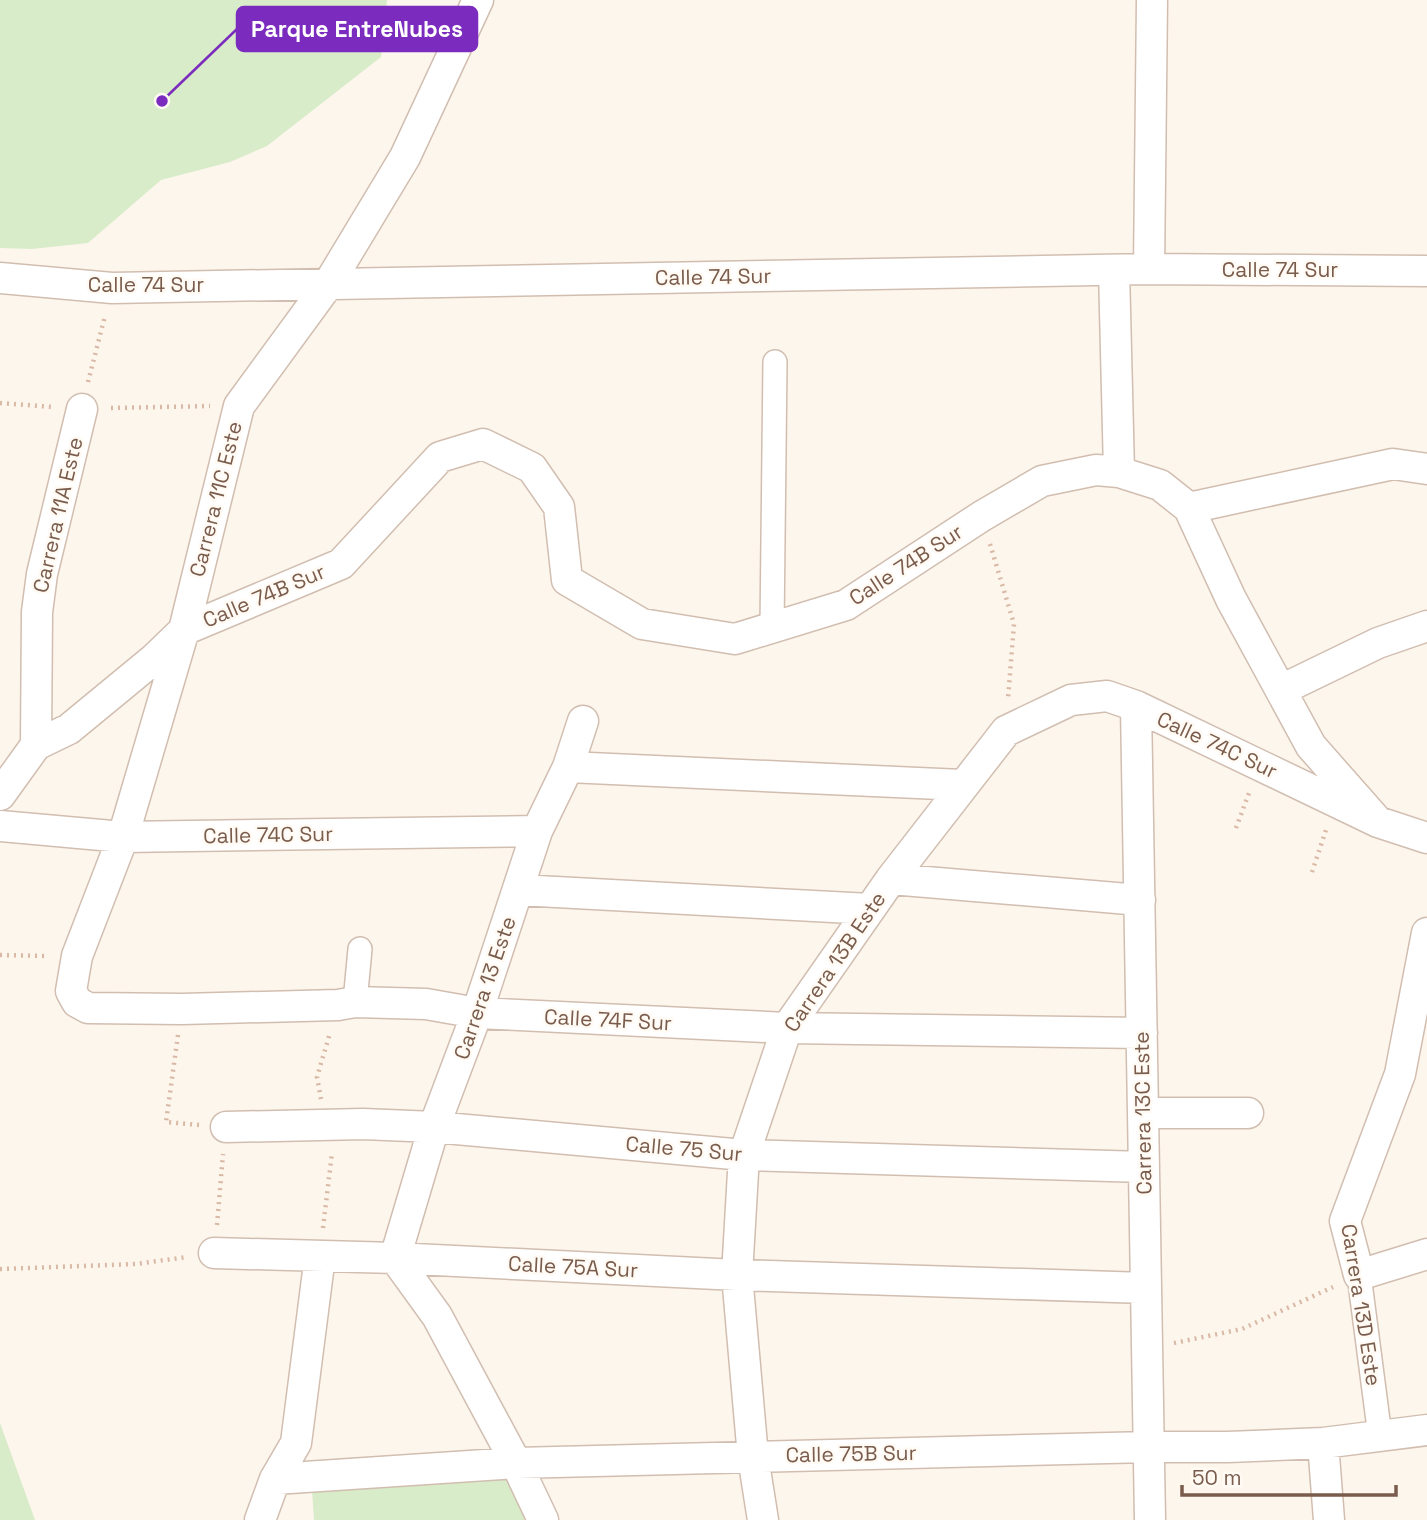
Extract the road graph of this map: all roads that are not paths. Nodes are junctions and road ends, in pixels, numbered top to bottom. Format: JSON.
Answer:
{"nodes":[{"id":1,"x":478,"y":0,"type":"edge"},
{"id":2,"x":1152,"y":0,"type":"edge"},
{"id":3,"x":1149,"y":269,"type":"junction"},
{"id":4,"x":1114,"y":270,"type":"junction"},
{"id":5,"x":1427,"y":271,"type":"edge"},
{"id":6,"x":0,"y":278,"type":"edge"},
{"id":7,"x":329,"y":283,"type":"junction"},
{"id":8,"x":775,"y":362,"type":"dead end"},
{"id":9,"x":82,"y":409,"type":"road end"},
{"id":10,"x":1427,"y":469,"type":"edge"},
{"id":11,"x":1119,"y":472,"type":"junction"},
{"id":12,"x":1189,"y":508,"type":"junction"},
{"id":13,"x":1427,"y":626,"type":"edge"},
{"id":14,"x":772,"y":628,"type":"junction"},
{"id":15,"x":184,"y":630,"type":"junction"},
{"id":16,"x":1281,"y":690,"type":"junction"},
{"id":17,"x":1136,"y":706,"type":"junction"},
{"id":18,"x":583,"y":721,"type":"dead end"},
{"id":19,"x":1006,"y":732,"type":"joint"},
{"id":20,"x":36,"y":745,"type":"junction"},
{"id":21,"x":568,"y":767,"type":"junction"},
{"id":22,"x":962,"y":785,"type":"junction"},
{"id":23,"x":0,"y":795,"type":"edge"},
{"id":24,"x":1378,"y":822,"type":"junction"},
{"id":25,"x":0,"y":826,"type":"edge"},
{"id":26,"x":537,"y":831,"type":"junction"},
{"id":27,"x":123,"y":837,"type":"junction"},
{"id":28,"x":1427,"y":838,"type":"edge"},
{"id":29,"x":891,"y":879,"type":"junction"},
{"id":30,"x":519,"y":890,"type":"junction"},
{"id":31,"x":1140,"y":900,"type":"junction"},
{"id":32,"x":870,"y":909,"type":"junction"},
{"id":33,"x":1427,"y":933,"type":"edge"},
{"id":34,"x":360,"y":949,"type":"dead end"},
{"id":35,"x":77,"y":1002,"type":"joint"},
{"id":36,"x":346,"y":1003,"type":"junction"},
{"id":37,"x":477,"y":1013,"type":"junction"},
{"id":38,"x":787,"y":1028,"type":"junction"},
{"id":39,"x":1142,"y":1033,"type":"junction"},
{"id":40,"x":1143,"y":1113,"type":"junction"},
{"id":41,"x":1248,"y":1113,"type":"dead end"},
{"id":42,"x":226,"y":1127,"type":"road end"},
{"id":43,"x":434,"y":1127,"type":"junction"},
{"id":44,"x":744,"y":1155,"type":"junction"},
{"id":45,"x":1144,"y":1167,"type":"junction"},
{"id":46,"x":214,"y":1253,"type":"road end"},
{"id":47,"x":1427,"y":1254,"type":"edge"},
{"id":48,"x":320,"y":1256,"type":"junction"},
{"id":49,"x":395,"y":1258,"type":"junction"},
{"id":50,"x":737,"y":1275,"type":"junction"},
{"id":51,"x":1359,"y":1275,"type":"junction"},
{"id":52,"x":1146,"y":1288,"type":"junction"},
{"id":53,"x":1427,"y":1430,"type":"edge"},
{"id":54,"x":1380,"y":1436,"type":"junction"},
{"id":55,"x":1323,"y":1443,"type":"junction"},
{"id":56,"x":1149,"y":1447,"type":"junction"},
{"id":57,"x":753,"y":1457,"type":"junction"},
{"id":58,"x":516,"y":1463,"type":"junction"},
{"id":59,"x":275,"y":1479,"type":"junction"},
{"id":60,"x":260,"y":1520,"type":"edge"},
{"id":61,"x":543,"y":1520,"type":"edge"},
{"id":62,"x":763,"y":1520,"type":"edge"},
{"id":63,"x":1150,"y":1520,"type":"edge"},
{"id":64,"x":1329,"y":1520,"type":"edge"}],
"edges":[{"from":1,"to":7,"type":"street","name":"Carrera 11C Este"},
{"from":2,"to":3,"type":"street"},
{"from":3,"to":4,"type":"street","name":"Calle 74 Sur"},
{"from":3,"to":5,"type":"street","name":"Calle 74 Sur"},
{"from":4,"to":7,"type":"street","name":"Calle 74 Sur"},
{"from":4,"to":11,"type":"street"},
{"from":6,"to":7,"type":"street","name":"Calle 74 Sur"},
{"from":7,"to":15,"type":"street","name":"Carrera 11C Este"},
{"from":8,"to":14,"type":"street"},
{"from":9,"to":20,"type":"street","name":"Carrera 11A Este"},
{"from":10,"to":12,"type":"street"},
{"from":11,"to":12,"type":"street","name":"Calle 74B Sur"},
{"from":11,"to":14,"type":"street","name":"Calle 74B Sur"},
{"from":12,"to":16,"type":"street","name":"Calle 74B Sur"},
{"from":13,"to":16,"type":"street"},
{"from":14,"to":15,"type":"street","name":"Calle 74B Sur"},
{"from":15,"to":20,"type":"street"},
{"from":15,"to":27,"type":"street","name":"Carrera 11C Este"},
{"from":16,"to":24,"type":"street","name":"Calle 74B Sur"},
{"from":17,"to":19,"type":"street","name":"Calle 74C Sur"},
{"from":17,"to":24,"type":"street","name":"Calle 74C Sur"},
{"from":17,"to":31,"type":"street","name":"Carrera 13C Este"},
{"from":18,"to":21,"type":"street","name":"Carrera 13 Este"},
{"from":19,"to":22,"type":"street","name":"Carrera 13B Este"},
{"from":20,"to":23,"type":"street"},
{"from":21,"to":22,"type":"street"},
{"from":21,"to":26,"type":"street","name":"Carrera 13 Este"},
{"from":22,"to":29,"type":"street","name":"Carrera 13B Este"},
{"from":24,"to":28,"type":"street","name":"Calle 74C Sur"},
{"from":25,"to":27,"type":"street","name":"Calle 74C Sur"},
{"from":26,"to":27,"type":"street","name":"Calle 74C Sur"},
{"from":26,"to":30,"type":"street","name":"Carrera 13 Este"},
{"from":27,"to":35,"type":"street","name":"Carrera 11C Este"},
{"from":29,"to":31,"type":"street"},
{"from":29,"to":32,"type":"street","name":"Carrera 13B Este"},
{"from":30,"to":32,"type":"street"},
{"from":30,"to":37,"type":"street","name":"Carrera 13 Este"},
{"from":31,"to":39,"type":"street","name":"Carrera 13C Este"},
{"from":32,"to":38,"type":"street","name":"Carrera 13B Este"},
{"from":33,"to":51,"type":"street","name":"Carrera 13D Este"},
{"from":34,"to":36,"type":"street"},
{"from":35,"to":36,"type":"street","name":"Calle 74F Sur"},
{"from":36,"to":37,"type":"street","name":"Calle 74F Sur"},
{"from":37,"to":38,"type":"street","name":"Calle 74F Sur"},
{"from":37,"to":43,"type":"street","name":"Carrera 13 Este"},
{"from":38,"to":39,"type":"street","name":"Calle 74F Sur"},
{"from":38,"to":44,"type":"street","name":"Carrera 13B Este"},
{"from":39,"to":40,"type":"street","name":"Carrera 13C Este"},
{"from":40,"to":41,"type":"street"},
{"from":40,"to":45,"type":"street","name":"Carrera 13C Este"},
{"from":42,"to":43,"type":"street","name":"Calle 75 Sur"},
{"from":43,"to":44,"type":"street","name":"Calle 75 Sur"},
{"from":43,"to":49,"type":"street","name":"Carrera 13 Este"},
{"from":44,"to":45,"type":"street","name":"Calle 75 Sur"},
{"from":44,"to":50,"type":"street","name":"Carrera 13B Este"},
{"from":45,"to":52,"type":"street","name":"Carrera 13C Este"},
{"from":46,"to":48,"type":"street","name":"Calle 75A Sur"},
{"from":47,"to":51,"type":"street"},
{"from":48,"to":49,"type":"street","name":"Calle 75A Sur"},
{"from":48,"to":59,"type":"street"},
{"from":49,"to":50,"type":"street","name":"Calle 75A Sur"},
{"from":49,"to":58,"type":"street"},
{"from":50,"to":52,"type":"street","name":"Calle 75A Sur"},
{"from":50,"to":57,"type":"street","name":"Carrera 13B Este"},
{"from":51,"to":54,"type":"street","name":"Carrera 13D Este"},
{"from":52,"to":56,"type":"street","name":"Carrera 13C Este"},
{"from":53,"to":54,"type":"street","name":"Calle 75B Sur"},
{"from":54,"to":55,"type":"street","name":"Calle 75B Sur"},
{"from":55,"to":56,"type":"street","name":"Calle 75B Sur"},
{"from":55,"to":64,"type":"street"},
{"from":56,"to":57,"type":"street","name":"Calle 75B Sur"},
{"from":56,"to":63,"type":"street","name":"Carrera 13C Este"},
{"from":57,"to":58,"type":"street","name":"Calle 75B Sur"},
{"from":57,"to":62,"type":"street","name":"Carrera 13B Este"},
{"from":58,"to":59,"type":"street","name":"Calle 75B Sur"},
{"from":58,"to":61,"type":"street"},
{"from":59,"to":60,"type":"street"}]}
